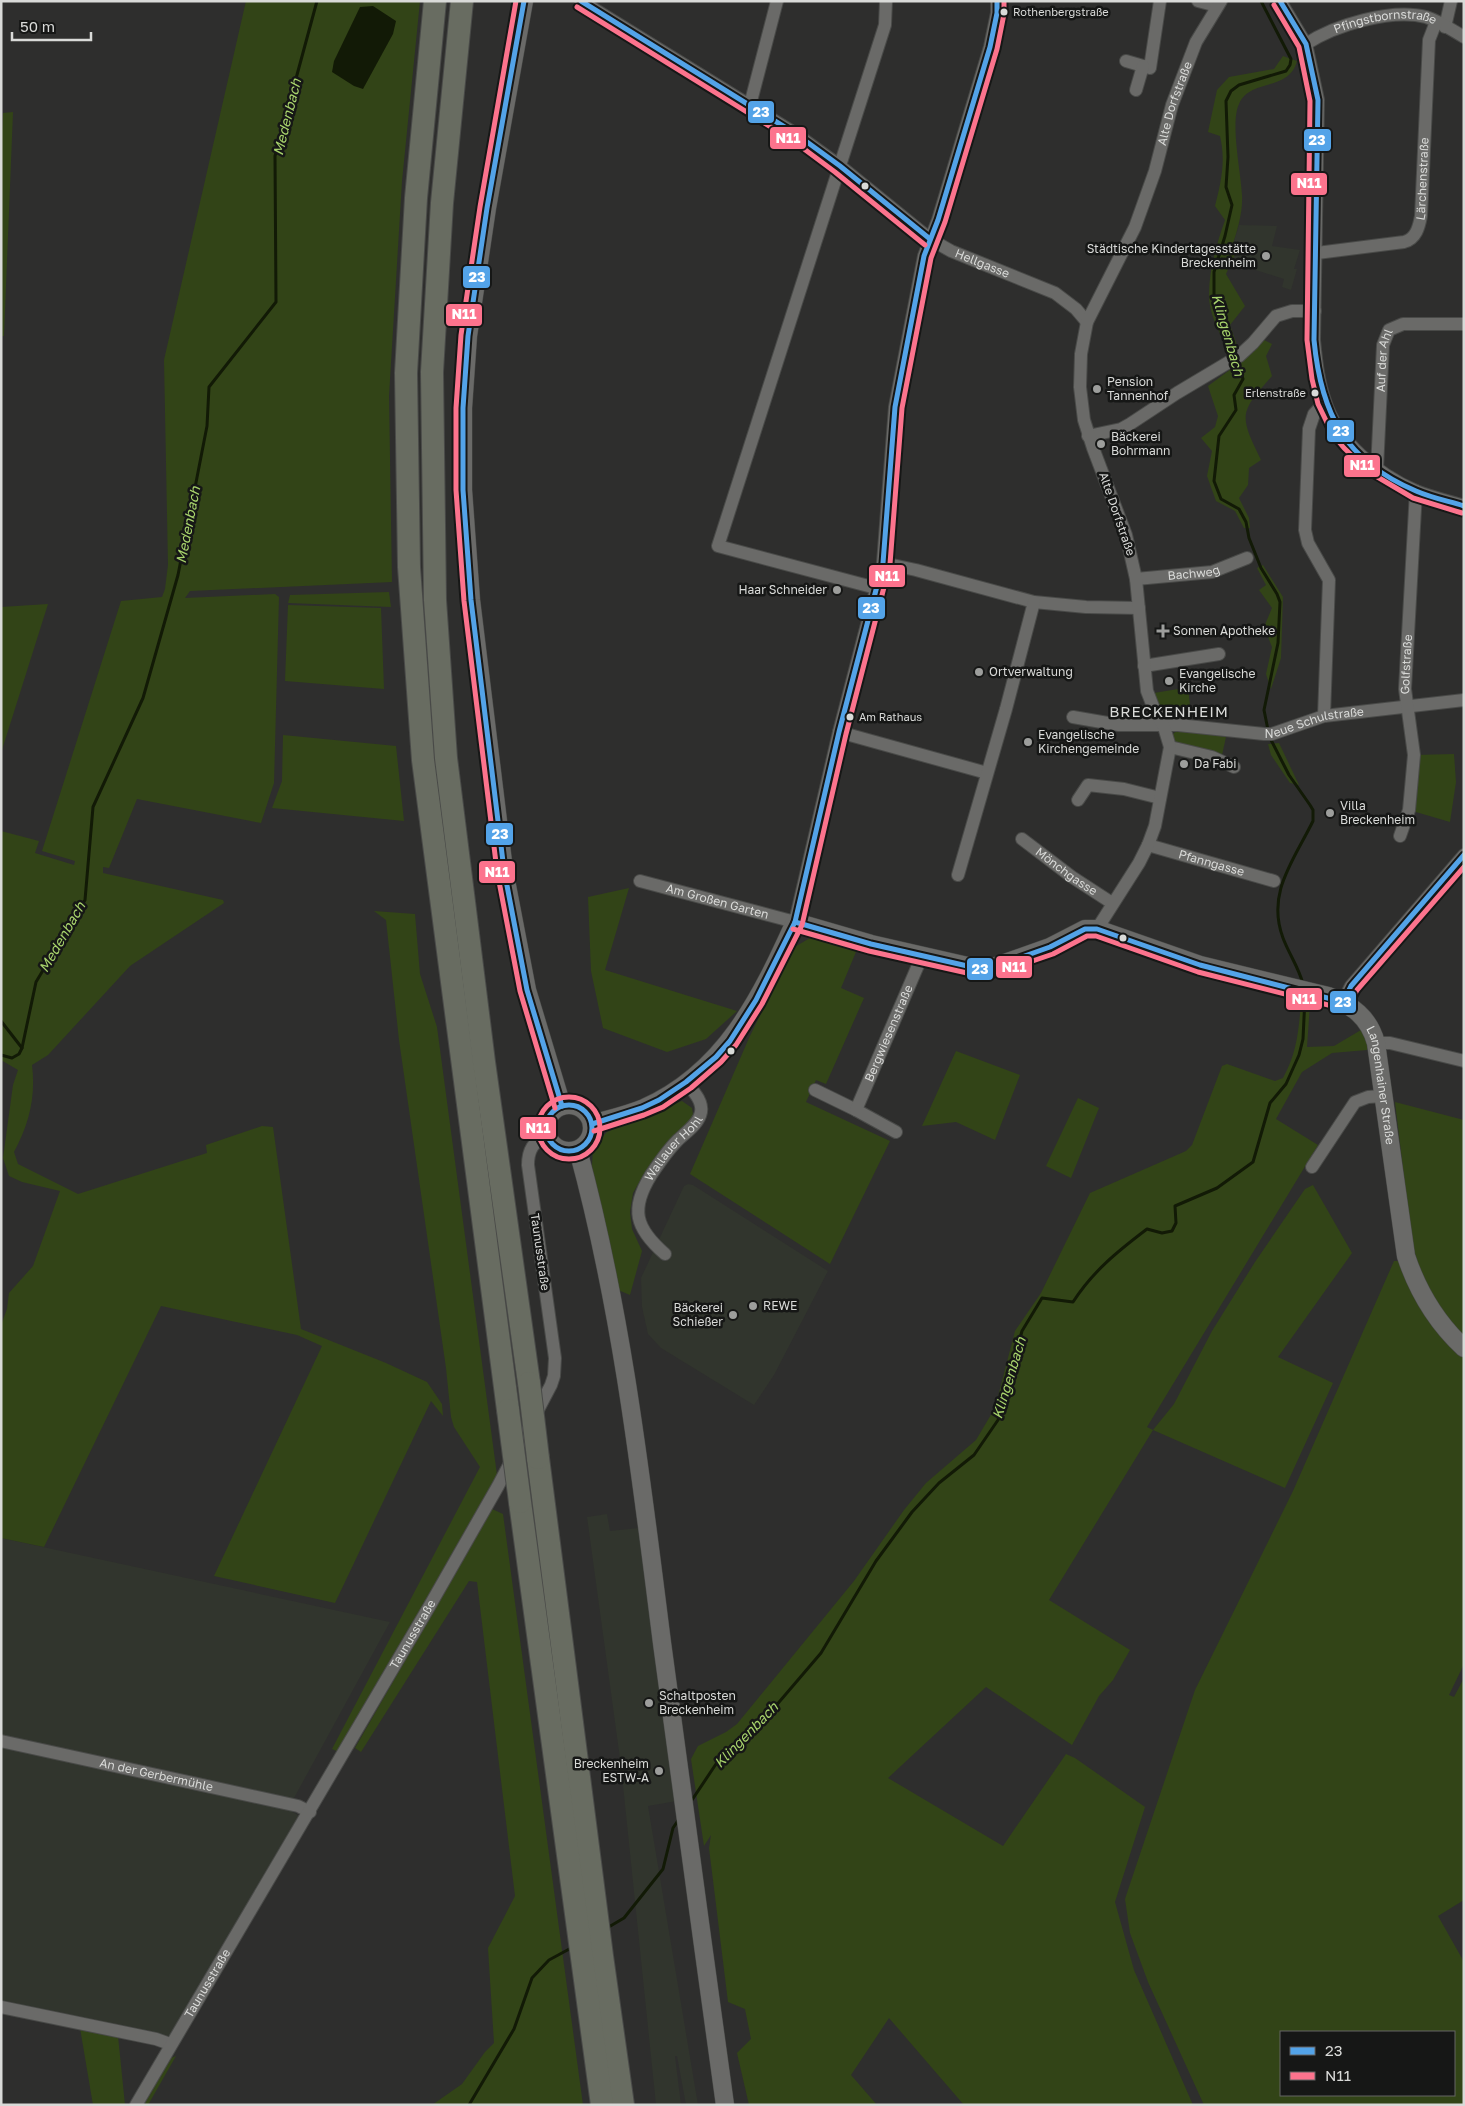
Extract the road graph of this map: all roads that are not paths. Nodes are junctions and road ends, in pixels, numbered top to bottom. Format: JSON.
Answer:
{"nodes":[{"id":1,"x":435,"y":1,"type":"edge"},
{"id":2,"x":462,"y":1,"type":"edge"},
{"id":3,"x":524,"y":1,"type":"edge"},
{"id":4,"x":581,"y":1,"type":"edge"},
{"id":5,"x":777,"y":1,"type":"edge"},
{"id":6,"x":886,"y":1,"type":"edge"},
{"id":7,"x":997,"y":1,"type":"edge"},
{"id":8,"x":1160,"y":1,"type":"edge"},
{"id":9,"x":1198,"y":1,"type":"edge"},
{"id":10,"x":1280,"y":1,"type":"edge"},
{"id":11,"x":1450,"y":1,"type":"edge"},
{"id":12,"x":1219,"y":4,"type":"edge"},
{"id":13,"x":1441,"y":24,"type":"junction"},
{"id":14,"x":1464,"y":37,"type":"edge"},
{"id":15,"x":1306,"y":44,"type":"junction"},
{"id":16,"x":1126,"y":62,"type":"dead end"},
{"id":17,"x":1143,"y":66,"type":"junction"},
{"id":18,"x":1136,"y":90,"type":"dead end"},
{"id":19,"x":750,"y":104,"type":"junction"},
{"id":20,"x":840,"y":166,"type":"junction"},
{"id":21,"x":930,"y":240,"type":"junction"},
{"id":22,"x":1316,"y":254,"type":"junction"},
{"id":23,"x":1315,"y":312,"type":"junction"},
{"id":24,"x":1086,"y":322,"type":"junction"},
{"id":25,"x":1464,"y":324,"type":"edge"},
{"id":26,"x":1325,"y":402,"type":"junction"},
{"id":27,"x":1088,"y":436,"type":"junction"},
{"id":28,"x":1378,"y":469,"type":"junction"},
{"id":29,"x":1416,"y":491,"type":"junction"},
{"id":30,"x":1464,"y":506,"type":"edge"},
{"id":31,"x":1247,"y":558,"type":"dead end"},
{"id":32,"x":883,"y":563,"type":"junction"},
{"id":33,"x":1136,"y":579,"type":"junction"},
{"id":34,"x":876,"y":588,"type":"junction"},
{"id":35,"x":1034,"y":602,"type":"junction"},
{"id":36,"x":1139,"y":608,"type":"junction"},
{"id":37,"x":1219,"y":654,"type":"dead end"},
{"id":38,"x":1144,"y":666,"type":"junction"},
{"id":39,"x":1464,"y":700,"type":"edge"},
{"id":40,"x":1408,"y":706,"type":"junction"},
{"id":41,"x":1324,"y":716,"type":"junction"},
{"id":42,"x":1073,"y":717,"type":"dead end"},
{"id":43,"x":1164,"y":727,"type":"junction"},
{"id":44,"x":840,"y":732,"type":"junction"},
{"id":45,"x":1170,"y":747,"type":"junction"},
{"id":46,"x":1234,"y":767,"type":"dead end"},
{"id":47,"x":987,"y":773,"type":"junction"},
{"id":48,"x":1160,"y":798,"type":"junction"},
{"id":49,"x":1078,"y":800,"type":"dead end"},
{"id":50,"x":1400,"y":836,"type":"dead end"},
{"id":51,"x":1022,"y":839,"type":"dead end"},
{"id":52,"x":1148,"y":845,"type":"junction"},
{"id":53,"x":1464,"y":855,"type":"edge"},
{"id":54,"x":958,"y":874,"type":"dead end"},
{"id":55,"x":1274,"y":881,"type":"dead end"},
{"id":56,"x":640,"y":882,"type":"dead end"},
{"id":57,"x":1112,"y":903,"type":"junction"},
{"id":58,"x":795,"y":922,"type":"junction"},
{"id":59,"x":1097,"y":929,"type":"junction"},
{"id":60,"x":922,"y":956,"type":"junction"},
{"id":61,"x":1342,"y":1002,"type":"junction"},
{"id":62,"x":1376,"y":1043,"type":"junction"},
{"id":63,"x":1464,"y":1061,"type":"edge"},
{"id":64,"x":686,"y":1082,"type":"junction"},
{"id":65,"x":815,"y":1090,"type":"dead end"},
{"id":66,"x":1383,"y":1096,"type":"junction"},
{"id":67,"x":562,"y":1106,"type":"junction"},
{"id":68,"x":856,"y":1110,"type":"junction"},
{"id":69,"x":592,"y":1124,"type":"junction"},
{"id":70,"x":896,"y":1132,"type":"dead end"},
{"id":71,"x":547,"y":1135,"type":"junction"},
{"id":72,"x":578,"y":1150,"type":"junction"},
{"id":73,"x":1312,"y":1167,"type":"dead end"},
{"id":74,"x":665,"y":1254,"type":"dead end"},
{"id":75,"x":1464,"y":1348,"type":"edge"},
{"id":76,"x":1,"y":1741,"type":"edge"},
{"id":77,"x":310,"y":1812,"type":"junction"},
{"id":78,"x":588,"y":1920,"type":"junction"},
{"id":79,"x":592,"y":1954,"type":"junction"},
{"id":80,"x":1,"y":2007,"type":"edge"},
{"id":81,"x":170,"y":2044,"type":"junction"},
{"id":82,"x":136,"y":2105,"type":"edge"},
{"id":83,"x":602,"y":2105,"type":"edge"},
{"id":84,"x":623,"y":2105,"type":"edge"},
{"id":85,"x":725,"y":2105,"type":"edge"}],
"edges":[{"from":1,"to":78,"type":"highway","bridge":true},
{"from":2,"to":78,"type":"highway","bridge":true},
{"from":3,"to":67,"type":"main road"},
{"from":4,"to":19,"type":"street","name":"Hellgasse"},
{"from":5,"to":19,"type":"street"},
{"from":6,"to":20,"type":"street"},
{"from":7,"to":21,"type":"street"},
{"from":8,"to":17,"type":"street"},
{"from":9,"to":12,"type":"street"},
{"from":10,"to":15,"type":"street"},
{"from":11,"to":13,"type":"street","name":"Lärchenstraße"},
{"from":12,"to":24,"type":"street","name":"Alte Dorfstraße"},
{"from":13,"to":14,"type":"street","name":"Pfingstbornstraße"},
{"from":13,"to":15,"type":"street","name":"Pfingstbornstraße"},
{"from":13,"to":22,"type":"street","name":"Lärchenstraße"},
{"from":15,"to":22,"type":"street"},
{"from":16,"to":17,"type":"street"},
{"from":17,"to":18,"type":"street"},
{"from":19,"to":20,"type":"street","name":"Hellgasse"},
{"from":20,"to":21,"type":"street","name":"Hellgasse"},
{"from":20,"to":34,"type":"street"},
{"from":21,"to":24,"type":"street","name":"Hellgasse"},
{"from":21,"to":32,"type":"street"},
{"from":22,"to":23,"type":"street"},
{"from":23,"to":26,"type":"street"},
{"from":23,"to":27,"type":"street"},
{"from":24,"to":27,"type":"street","name":"Alte Dorfstraße"},
{"from":25,"to":28,"type":"street","name":"Auf der Ahl"},
{"from":26,"to":28,"type":"street"},
{"from":26,"to":41,"type":"street"},
{"from":27,"to":33,"type":"street","name":"Alte Dorfstraße"},
{"from":28,"to":29,"type":"street"},
{"from":29,"to":30,"type":"street"},
{"from":29,"to":40,"type":"street","name":"Golfstraße"},
{"from":31,"to":33,"type":"street","name":"Bachweg"},
{"from":32,"to":34,"type":"street"},
{"from":32,"to":35,"type":"street"},
{"from":33,"to":36,"type":"street","name":"Alte Dorfstraße"},
{"from":34,"to":44,"type":"street"},
{"from":35,"to":36,"type":"street"},
{"from":35,"to":47,"type":"street"},
{"from":36,"to":38,"type":"street","name":"Alte Dorfstraße"},
{"from":37,"to":38,"type":"street"},
{"from":38,"to":43,"type":"street","name":"Alte Dorfstraße"},
{"from":39,"to":40,"type":"street","name":"Neue Schulstraße"},
{"from":40,"to":41,"type":"street","name":"Neue Schulstraße"},
{"from":40,"to":50,"type":"street","name":"Golfstraße"},
{"from":41,"to":43,"type":"street","name":"Neue Schulstraße"},
{"from":42,"to":43,"type":"street","name":"Neue Schulstraße"},
{"from":43,"to":45,"type":"street","name":"Alte Dorfstraße"},
{"from":44,"to":47,"type":"street"},
{"from":44,"to":58,"type":"street"},
{"from":45,"to":46,"type":"street"},
{"from":45,"to":48,"type":"street","name":"Alte Dorfstraße"},
{"from":47,"to":54,"type":"street"},
{"from":48,"to":49,"type":"street"},
{"from":48,"to":52,"type":"street","name":"Alte Dorfstraße"},
{"from":51,"to":57,"type":"street","name":"Mönchgasse"},
{"from":52,"to":55,"type":"street","name":"Pfanngasse"},
{"from":52,"to":57,"type":"street","name":"Alte Dorfstraße"},
{"from":53,"to":61,"type":"street"},
{"from":56,"to":58,"type":"street","name":"Am Großen Garten"},
{"from":57,"to":59,"type":"street","name":"Alte Dorfstraße"},
{"from":58,"to":60,"type":"main road"},
{"from":58,"to":64,"type":"main road"},
{"from":59,"to":60,"type":"main road"},
{"from":59,"to":61,"type":"main road","name":"Langenhainer Straße"},
{"from":60,"to":68,"type":"street","name":"Bergwiesenstraße"},
{"from":61,"to":62,"type":"main road","name":"Langenhainer Straße"},
{"from":62,"to":63,"type":"street"},
{"from":62,"to":66,"type":"main road","name":"Langenhainer Straße"},
{"from":64,"to":69,"type":"main road"},
{"from":64,"to":74,"type":"street","name":"Wallauer Hohl"},
{"from":65,"to":68,"type":"street"},
{"from":66,"to":73,"type":"street"},
{"from":66,"to":75,"type":"main road","name":"Langenhainer Straße"},
{"from":67,"to":69,"type":"main road"},
{"from":67,"to":71,"type":"main road"},
{"from":68,"to":70,"type":"street"},
{"from":69,"to":72,"type":"main road"},
{"from":71,"to":72,"type":"main road"},
{"from":71,"to":77,"type":"street","name":"Taunusstraße"},
{"from":72,"to":85,"type":"main road"},
{"from":76,"to":77,"type":"street","name":"An der Gerbermühle"},
{"from":77,"to":81,"type":"street","name":"Taunusstraße"},
{"from":78,"to":79,"type":"highway"},
{"from":79,"to":83,"type":"highway"},
{"from":79,"to":84,"type":"highway"},
{"from":80,"to":81,"type":"street"},
{"from":81,"to":82,"type":"street","name":"Taunusstraße"}]}
